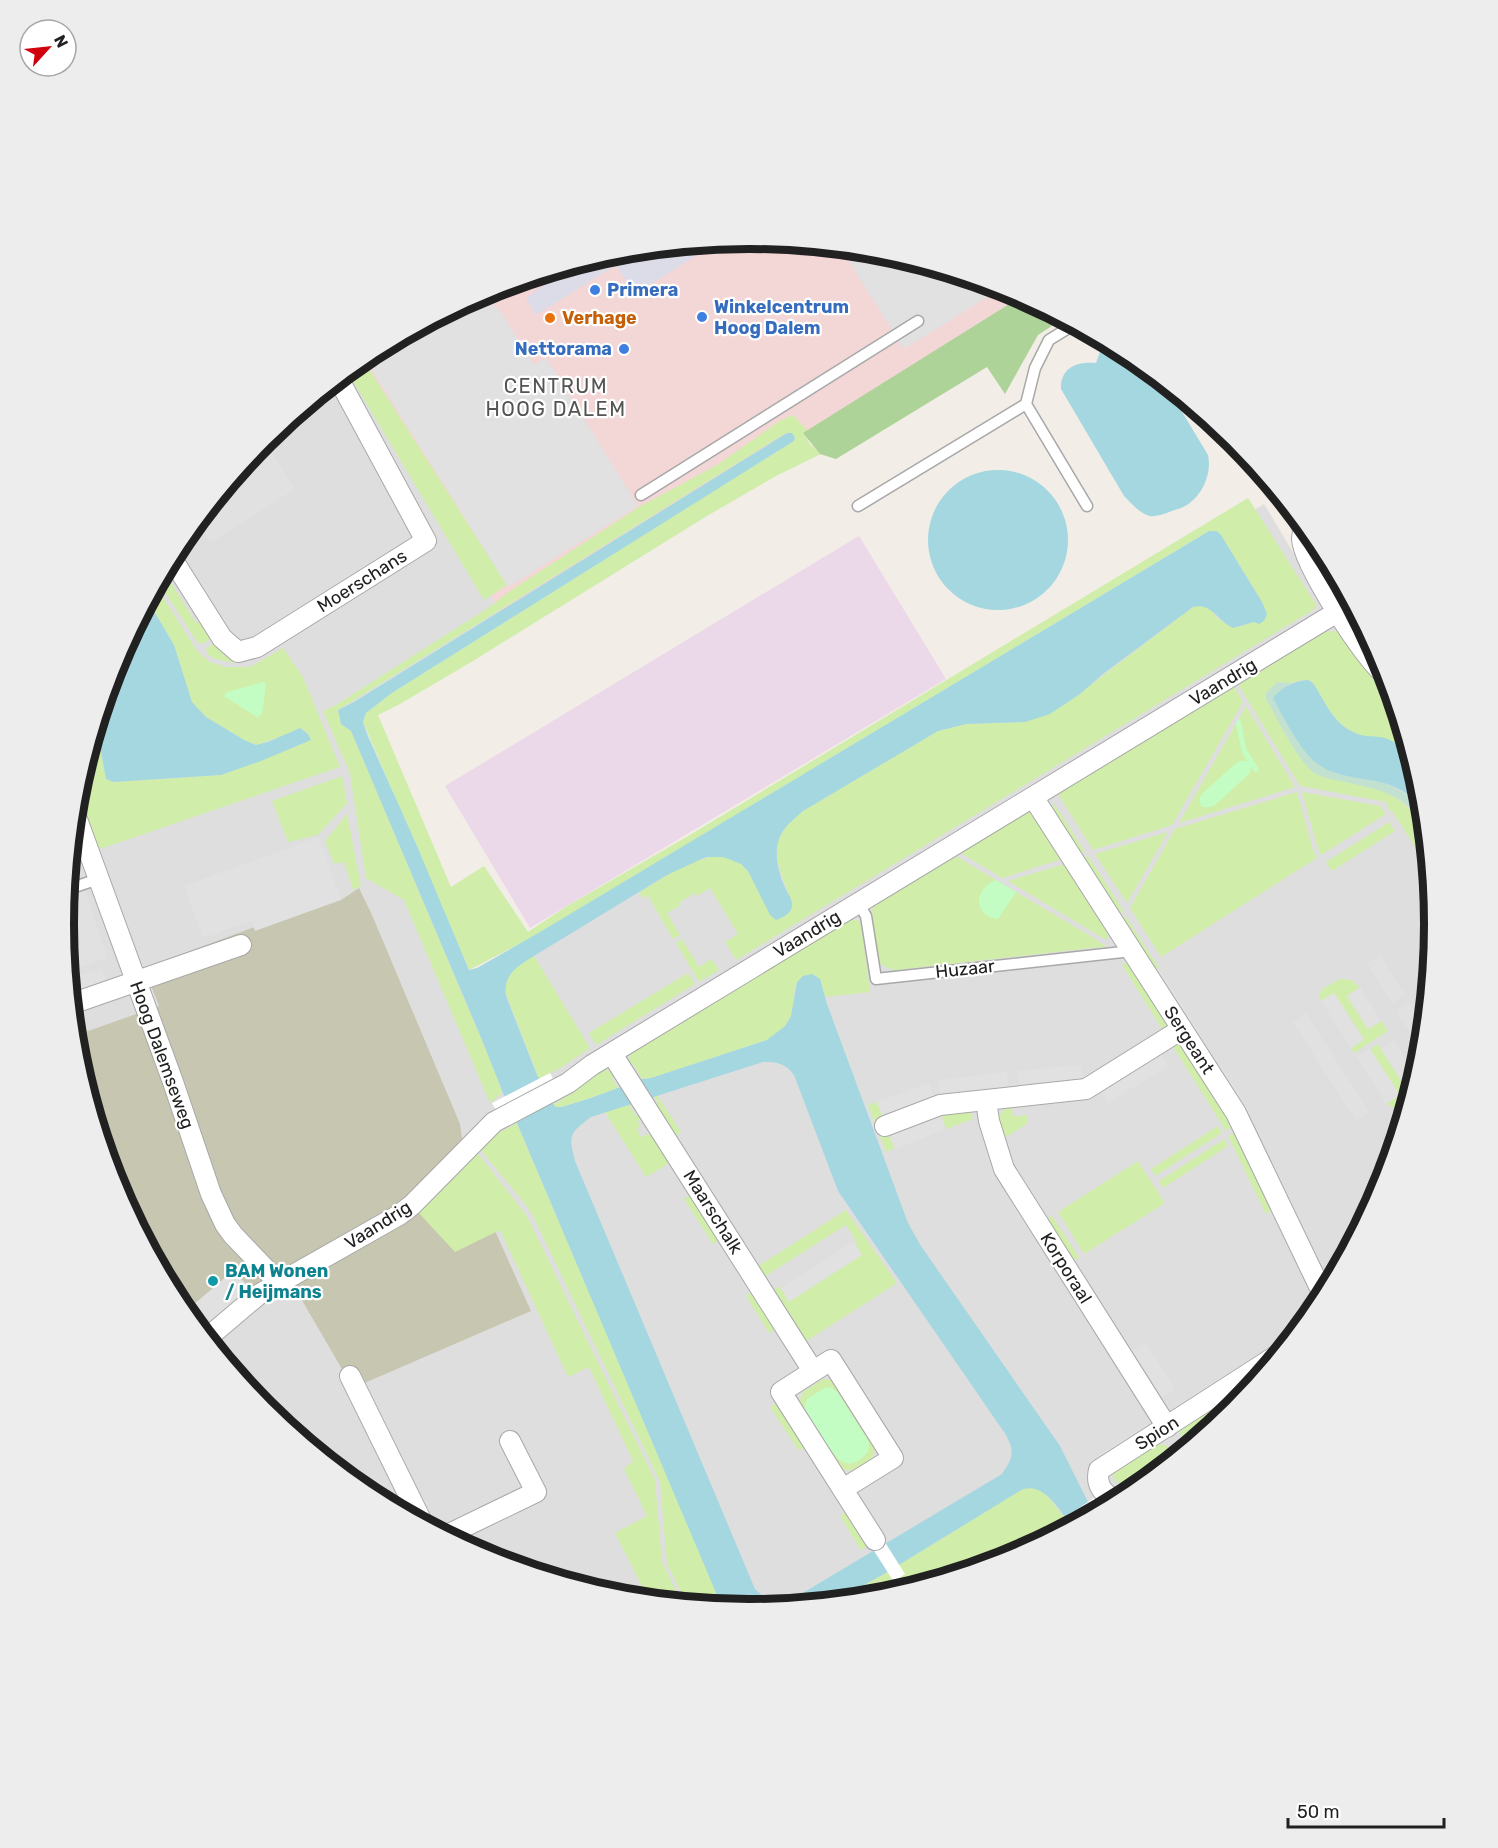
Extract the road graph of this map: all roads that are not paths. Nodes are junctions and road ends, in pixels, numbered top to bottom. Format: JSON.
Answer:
{"nodes":[{"id":1,"x":918,"y":321,"type":"dead end"},
{"id":2,"x":1068,"y":329,"type":"edge"},
{"id":3,"x":342,"y":385,"type":"edge"},
{"id":4,"x":1026,"y":404,"type":"junction"},
{"id":5,"x":641,"y":495,"type":"dead end"},
{"id":6,"x":858,"y":506,"type":"dead end"},
{"id":7,"x":1087,"y":506,"type":"dead end"},
{"id":8,"x":1303,"y":537,"type":"edge"},
{"id":9,"x":177,"y":566,"type":"edge"},
{"id":10,"x":1345,"y":607,"type":"edge"},
{"id":11,"x":1371,"y":661,"type":"edge"},
{"id":12,"x":1033,"y":797,"type":"junction"},
{"id":13,"x":80,"y":829,"type":"edge"},
{"id":14,"x":98,"y":879,"type":"junction"},
{"id":15,"x":75,"y":887,"type":"edge"},
{"id":16,"x":858,"y":903,"type":"junction"},
{"id":17,"x":241,"y":945,"type":"dead end"},
{"id":18,"x":1132,"y":951,"type":"junction"},
{"id":19,"x":136,"y":982,"type":"junction"},
{"id":20,"x":78,"y":1002,"type":"edge"},
{"id":21,"x":1182,"y":1029,"type":"junction"},
{"id":22,"x":617,"y":1061,"type":"junction"},
{"id":23,"x":986,"y":1100,"type":"junction"},
{"id":24,"x":885,"y":1126,"type":"dead end"},
{"id":25,"x":279,"y":1282,"type":"junction"},
{"id":26,"x":1319,"y":1286,"type":"edge"},
{"id":27,"x":212,"y":1334,"type":"edge"},
{"id":28,"x":1258,"y":1368,"type":"edge"},
{"id":29,"x":813,"y":1371,"type":"junction"},
{"id":30,"x":350,"y":1376,"type":"dead end"},
{"id":31,"x":1167,"y":1427,"type":"junction"},
{"id":32,"x":510,"y":1441,"type":"dead end"},
{"id":33,"x":843,"y":1489,"type":"junction"},
{"id":34,"x":1109,"y":1496,"type":"edge"},
{"id":35,"x":417,"y":1512,"type":"edge"},
{"id":36,"x":454,"y":1532,"type":"edge"},
{"id":37,"x":875,"y":1540,"type":"dead end"}],
"edges":[{"from":1,"to":5,"type":"lane"},
{"from":2,"to":4,"type":"lane"},
{"from":3,"to":9,"type":"street","name":"Moerschans"},
{"from":4,"to":6,"type":"lane"},
{"from":4,"to":7,"type":"lane"},
{"from":8,"to":10,"type":"street"},
{"from":10,"to":11,"type":"street"},
{"from":10,"to":12,"type":"street","name":"Vaandrig"},
{"from":12,"to":16,"type":"street","name":"Vaandrig"},
{"from":12,"to":18,"type":"street","name":"Sergeant"},
{"from":13,"to":14,"type":"street","name":"Hoog Dalemseweg"},
{"from":14,"to":15,"type":"lane"},
{"from":14,"to":19,"type":"street","name":"Hoog Dalemseweg"},
{"from":16,"to":18,"type":"lane","name":"Huzaar"},
{"from":16,"to":22,"type":"street","name":"Vaandrig"},
{"from":17,"to":19,"type":"street"},
{"from":18,"to":21,"type":"street","name":"Sergeant"},
{"from":19,"to":20,"type":"street"},
{"from":19,"to":25,"type":"street","name":"Hoog Dalemseweg"},
{"from":21,"to":23,"type":"street"},
{"from":21,"to":26,"type":"street","name":"Sergeant"},
{"from":22,"to":25,"type":"street","name":"Vaandrig"},
{"from":22,"to":29,"type":"street","name":"Maarschalk"},
{"from":23,"to":24,"type":"street"},
{"from":23,"to":31,"type":"street","name":"Korporaal"},
{"from":25,"to":27,"type":"street","name":"Vaandrig"},
{"from":28,"to":31,"type":"street","name":"Spion"},
{"from":29,"to":33,"type":"street"},
{"from":29,"to":33,"type":"street"},
{"from":30,"to":35,"type":"street"},
{"from":31,"to":34,"type":"street","name":"Spion"},
{"from":32,"to":36,"type":"street"},
{"from":33,"to":37,"type":"street"}]}
